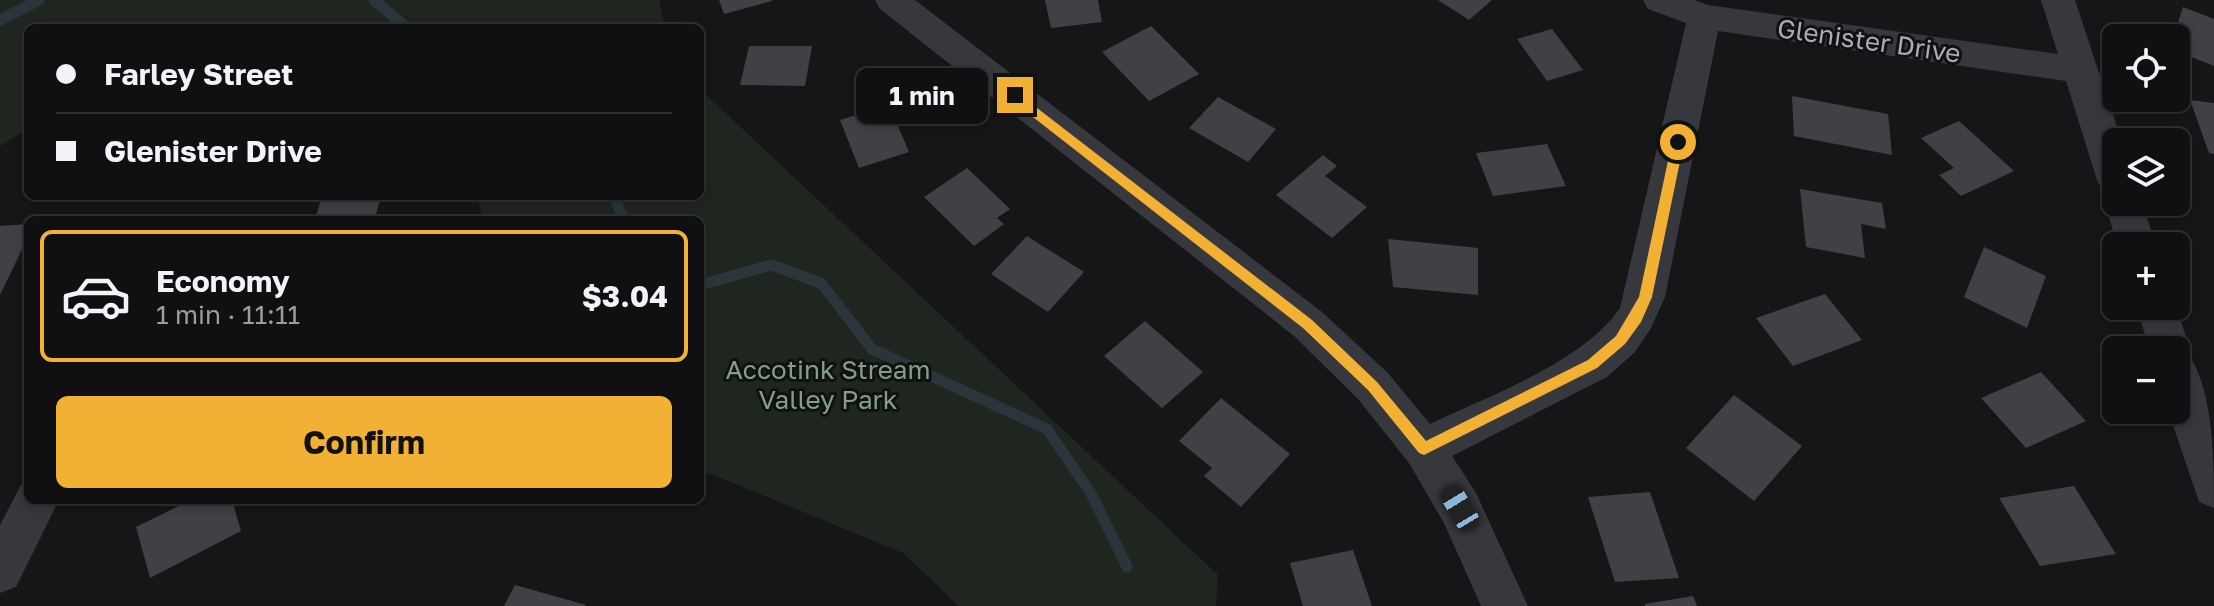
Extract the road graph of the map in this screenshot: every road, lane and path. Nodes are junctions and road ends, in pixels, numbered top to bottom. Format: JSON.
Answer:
{"nodes":[{"id":1,"x":892,"y":0,"type":"edge"},
{"id":2,"x":1660,"y":0,"type":"edge"},
{"id":3,"x":2058,"y":0,"type":"edge"},
{"id":4,"x":1704,"y":17,"type":"junction"},
{"id":5,"x":2081,"y":70,"type":"junction"},
{"id":6,"x":2102,"y":136,"type":"edge"},
{"id":7,"x":2190,"y":412,"type":"edge"},
{"id":8,"x":1424,"y":449,"type":"junction"},
{"id":9,"x":2214,"y":488,"type":"edge"},
{"id":10,"x":35,"y":504,"type":"edge"},
{"id":11,"x":0,"y":571,"type":"edge"},
{"id":12,"x":1505,"y":606,"type":"edge"}],
"edges":[{"from":1,"to":8,"type":"street"},
{"from":2,"to":4,"type":"street","name":"Glenister Drive"},
{"from":3,"to":5,"type":"street"},
{"from":4,"to":5,"type":"street","name":"Glenister Drive"},
{"from":4,"to":8,"type":"street"},
{"from":5,"to":6,"type":"street"},
{"from":7,"to":9,"type":"street"},
{"from":8,"to":12,"type":"street"},
{"from":10,"to":11,"type":"street"}]}
